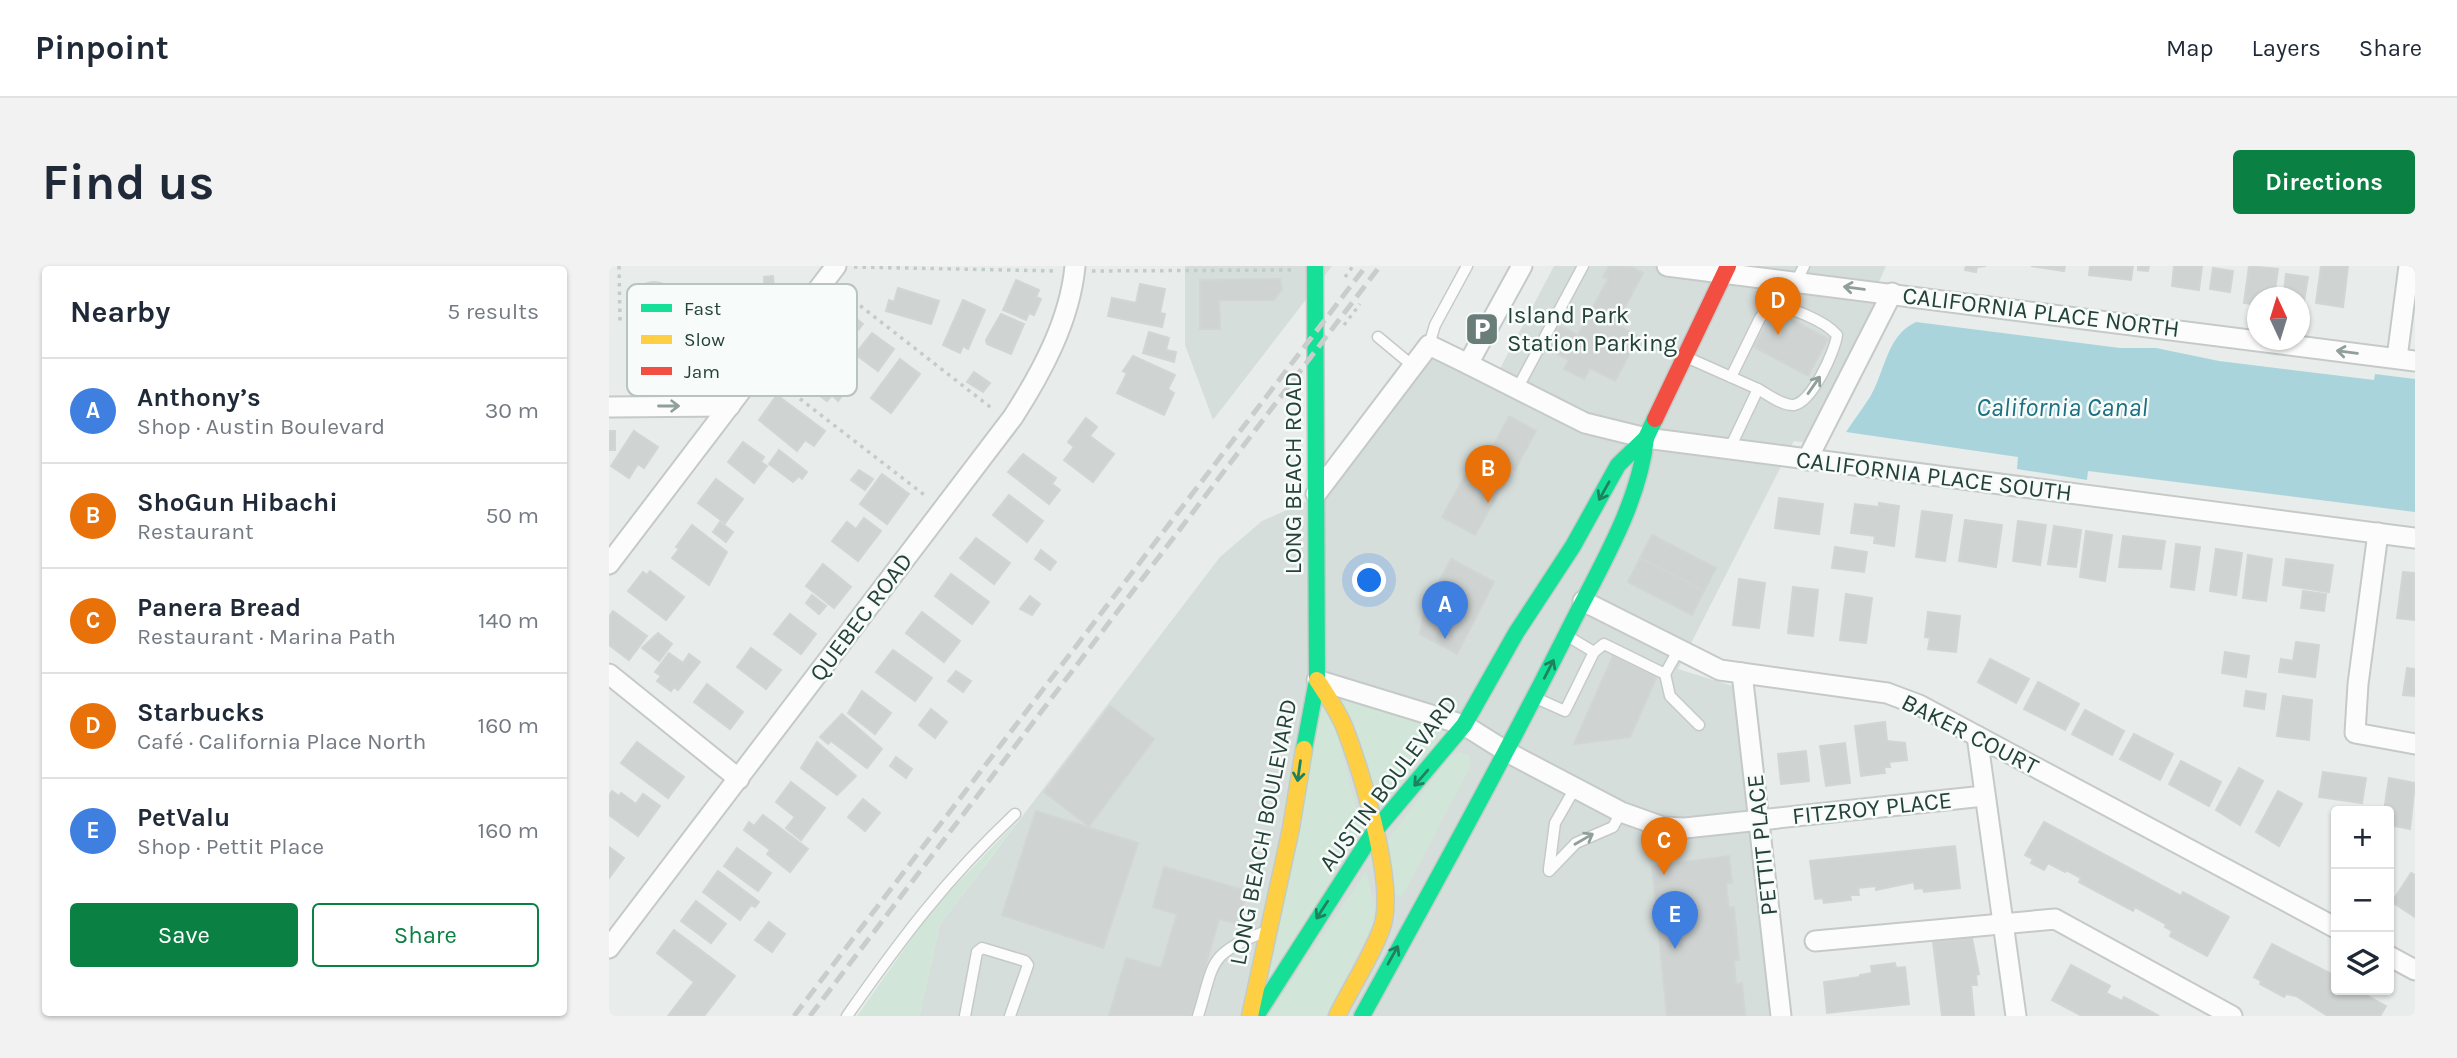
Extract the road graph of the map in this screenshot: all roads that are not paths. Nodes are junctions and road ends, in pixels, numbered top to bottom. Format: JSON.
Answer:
{"nodes":[{"id":1,"x":1467,"y":266,"type":"edge"},
{"id":2,"x":1522,"y":266,"type":"edge"},
{"id":3,"x":1583,"y":266,"type":"edge"},
{"id":4,"x":1667,"y":266,"type":"edge"},
{"id":5,"x":2409,"y":266,"type":"edge"},
{"id":6,"x":1315,"y":268,"type":"edge"},
{"id":7,"x":1729,"y":268,"type":"edge"},
{"id":8,"x":1075,"y":269,"type":"edge"},
{"id":9,"x":1801,"y":273,"type":"edge"},
{"id":10,"x":1892,"y":293,"type":"junction"},
{"id":11,"x":1378,"y":337,"type":"dead end"},
{"id":12,"x":1429,"y":345,"type":"junction"},
{"id":13,"x":1685,"y":357,"type":"junction"},
{"id":14,"x":2406,"y":359,"type":"edge"},
{"id":15,"x":1468,"y":364,"type":"junction"},
{"id":16,"x":1413,"y":366,"type":"junction"},
{"id":17,"x":1731,"y":377,"type":"junction"},
{"id":18,"x":1517,"y":389,"type":"junction"},
{"id":19,"x":1758,"y":389,"type":"junction"},
{"id":20,"x":738,"y":396,"type":"edge"},
{"id":21,"x":609,"y":407,"type":"edge"},
{"id":22,"x":730,"y":407,"type":"junction"},
{"id":23,"x":1646,"y":438,"type":"junction"},
{"id":24,"x":1729,"y":450,"type":"junction"},
{"id":25,"x":1807,"y":460,"type":"junction"},
{"id":26,"x":1316,"y":494,"type":"junction"},
{"id":27,"x":2378,"y":534,"type":"junction"},
{"id":28,"x":2415,"y":538,"type":"edge"},
{"id":29,"x":609,"y":564,"type":"edge"},
{"id":30,"x":1583,"y":601,"type":"junction"},
{"id":31,"x":1566,"y":635,"type":"junction"},
{"id":32,"x":1679,"y":649,"type":"junction"},
{"id":33,"x":1594,"y":652,"type":"junction"},
{"id":34,"x":1742,"y":673,"type":"junction"},
{"id":35,"x":609,"y":674,"type":"edge"},
{"id":36,"x":1665,"y":674,"type":"junction"},
{"id":37,"x":1317,"y":680,"type":"junction"},
{"id":38,"x":1535,"y":697,"type":"junction"},
{"id":39,"x":1464,"y":725,"type":"junction"},
{"id":40,"x":1699,"y":725,"type":"dead end"},
{"id":41,"x":1977,"y":736,"type":"junction"},
{"id":42,"x":2415,"y":744,"type":"edge"},
{"id":43,"x":1507,"y":752,"type":"junction"},
{"id":44,"x":739,"y":779,"type":"junction"},
{"id":45,"x":1575,"y":788,"type":"junction"},
{"id":46,"x":1984,"y":796,"type":"junction"},
{"id":47,"x":1621,"y":812,"type":"junction"},
{"id":48,"x":1016,"y":814,"type":"dead end"},
{"id":49,"x":1760,"y":821,"type":"junction"},
{"id":50,"x":1373,"y":832,"type":"junction"},
{"id":51,"x":2003,"y":922,"type":"junction"},
{"id":52,"x":2331,"y":925,"type":"edge"},
{"id":53,"x":1267,"y":930,"type":"junction"},
{"id":54,"x":1815,"y":942,"type":"dead end"},
{"id":55,"x":609,"y":948,"type":"edge"},
{"id":56,"x":2394,"y":959,"type":"edge"},
{"id":57,"x":2415,"y":970,"type":"edge"},
{"id":58,"x":847,"y":1016,"type":"edge"},
{"id":59,"x":965,"y":1016,"type":"edge"},
{"id":60,"x":1010,"y":1016,"type":"edge"},
{"id":61,"x":1198,"y":1016,"type":"edge"},
{"id":62,"x":1250,"y":1016,"type":"edge"},
{"id":63,"x":1256,"y":1016,"type":"edge"},
{"id":64,"x":1337,"y":1016,"type":"edge"},
{"id":65,"x":1362,"y":1016,"type":"edge"},
{"id":66,"x":1781,"y":1016,"type":"edge"},
{"id":67,"x":2016,"y":1016,"type":"edge"},
{"id":68,"x":2232,"y":1016,"type":"edge"}],
"edges":[{"from":1,"to":12,"type":"lane"},
{"from":2,"to":15,"type":"street"},
{"from":3,"to":18,"type":"lane"},
{"from":4,"to":7,"type":"street","name":"CALIFORNIA PLACE NORTH"},
{"from":5,"to":14,"type":"street"},
{"from":6,"to":26,"type":"main road","name":"LONG BEACH ROAD"},
{"from":7,"to":9,"type":"street","name":"CALIFORNIA PLACE NORTH"},
{"from":7,"to":13,"type":"main road","name":"AUSTIN BOULEVARD"},
{"from":8,"to":44,"type":"street","name":"QUEBEC ROAD"},
{"from":10,"to":9,"type":"street","name":"CALIFORNIA PLACE NORTH","one_way":true},
{"from":14,"to":10,"type":"street","name":"CALIFORNIA PLACE NORTH","one_way":true},
{"from":10,"to":25,"type":"street"},
{"from":11,"to":16,"type":"lane"},
{"from":12,"to":15,"type":"street","name":"CALIFORNIA PLACE SOUTH"},
{"from":12,"to":16,"type":"street"},
{"from":13,"to":17,"type":"lane"},
{"from":13,"to":23,"type":"main road","name":"AUSTIN BOULEVARD"},
{"from":15,"to":18,"type":"street","name":"CALIFORNIA PLACE SOUTH"},
{"from":16,"to":26,"type":"street"},
{"from":17,"to":19,"type":"lane"},
{"from":19,"to":17,"type":"lane","one_way":true},
{"from":18,"to":23,"type":"street","name":"CALIFORNIA PLACE SOUTH"},
{"from":19,"to":24,"type":"lane"},
{"from":20,"to":22,"type":"street"},
{"from":21,"to":22,"type":"street","one_way":true},
{"from":22,"to":29,"type":"street"},
{"from":23,"to":24,"type":"street","name":"CALIFORNIA PLACE SOUTH"},
{"from":23,"to":30,"type":"main road","name":"AUSTIN BOULEVARD"},
{"from":23,"to":39,"type":"main road","name":"AUSTIN BOULEVARD","one_way":true},
{"from":24,"to":25,"type":"street","name":"CALIFORNIA PLACE SOUTH"},
{"from":25,"to":27,"type":"street","name":"CALIFORNIA PLACE SOUTH"},
{"from":26,"to":37,"type":"main road","name":"LONG BEACH ROAD"},
{"from":27,"to":28,"type":"street","name":"CALIFORNIA PLACE SOUTH"},
{"from":27,"to":42,"type":"street"},
{"from":30,"to":31,"type":"main road","name":"AUSTIN BOULEVARD"},
{"from":30,"to":32,"type":"street","name":"BAKER COURT"},
{"from":31,"to":33,"type":"lane"},
{"from":38,"to":31,"type":"main road","name":"AUSTIN BOULEVARD","one_way":true},
{"from":32,"to":34,"type":"street","name":"BAKER COURT"},
{"from":32,"to":36,"type":"lane"},
{"from":33,"to":36,"type":"lane"},
{"from":33,"to":38,"type":"lane"},
{"from":34,"to":41,"type":"street","name":"BAKER COURT"},
{"from":34,"to":49,"type":"street","name":"PETTIT PLACE"},
{"from":35,"to":44,"type":"street"},
{"from":36,"to":40,"type":"lane"},
{"from":37,"to":39,"type":"street","name":"FITZROY PLACE"},
{"from":37,"to":50,"type":"main road","name":"LONG BEACH BOULEVARD"},
{"from":37,"to":53,"type":"main road","name":"LONG BEACH BOULEVARD","one_way":true},
{"from":38,"to":43,"type":"main road","name":"AUSTIN BOULEVARD"},
{"from":39,"to":43,"type":"street","name":"FITZROY PLACE"},
{"from":39,"to":50,"type":"main road","name":"AUSTIN BOULEVARD","one_way":true},
{"from":41,"to":46,"type":"street"},
{"from":41,"to":52,"type":"street","name":"BAKER COURT"},
{"from":43,"to":45,"type":"street","name":"FITZROY PLACE"},
{"from":65,"to":43,"type":"main road","name":"AUSTIN BOULEVARD","one_way":true},
{"from":44,"to":55,"type":"street","name":"QUEBEC ROAD"},
{"from":45,"to":47,"type":"street","name":"FITZROY PLACE"},
{"from":45,"to":47,"type":"lane","one_way":true},
{"from":46,"to":49,"type":"street","name":"FITZROY PLACE"},
{"from":46,"to":51,"type":"street"},
{"from":47,"to":49,"type":"street","name":"FITZROY PLACE"},
{"from":48,"to":58,"type":"lane"},
{"from":49,"to":66,"type":"street","name":"PETTIT PLACE"},
{"from":50,"to":63,"type":"main road","name":"AUSTIN BOULEVARD","one_way":true},
{"from":50,"to":64,"type":"main road","name":"LONG BEACH BOULEVARD"},
{"from":51,"to":54,"type":"street"},
{"from":51,"to":67,"type":"street"},
{"from":51,"to":68,"type":"street"},
{"from":53,"to":61,"type":"lane"},
{"from":53,"to":62,"type":"main road","name":"LONG BEACH BOULEVARD"},
{"from":56,"to":57,"type":"street"},
{"from":59,"to":60,"type":"lane"}]}
